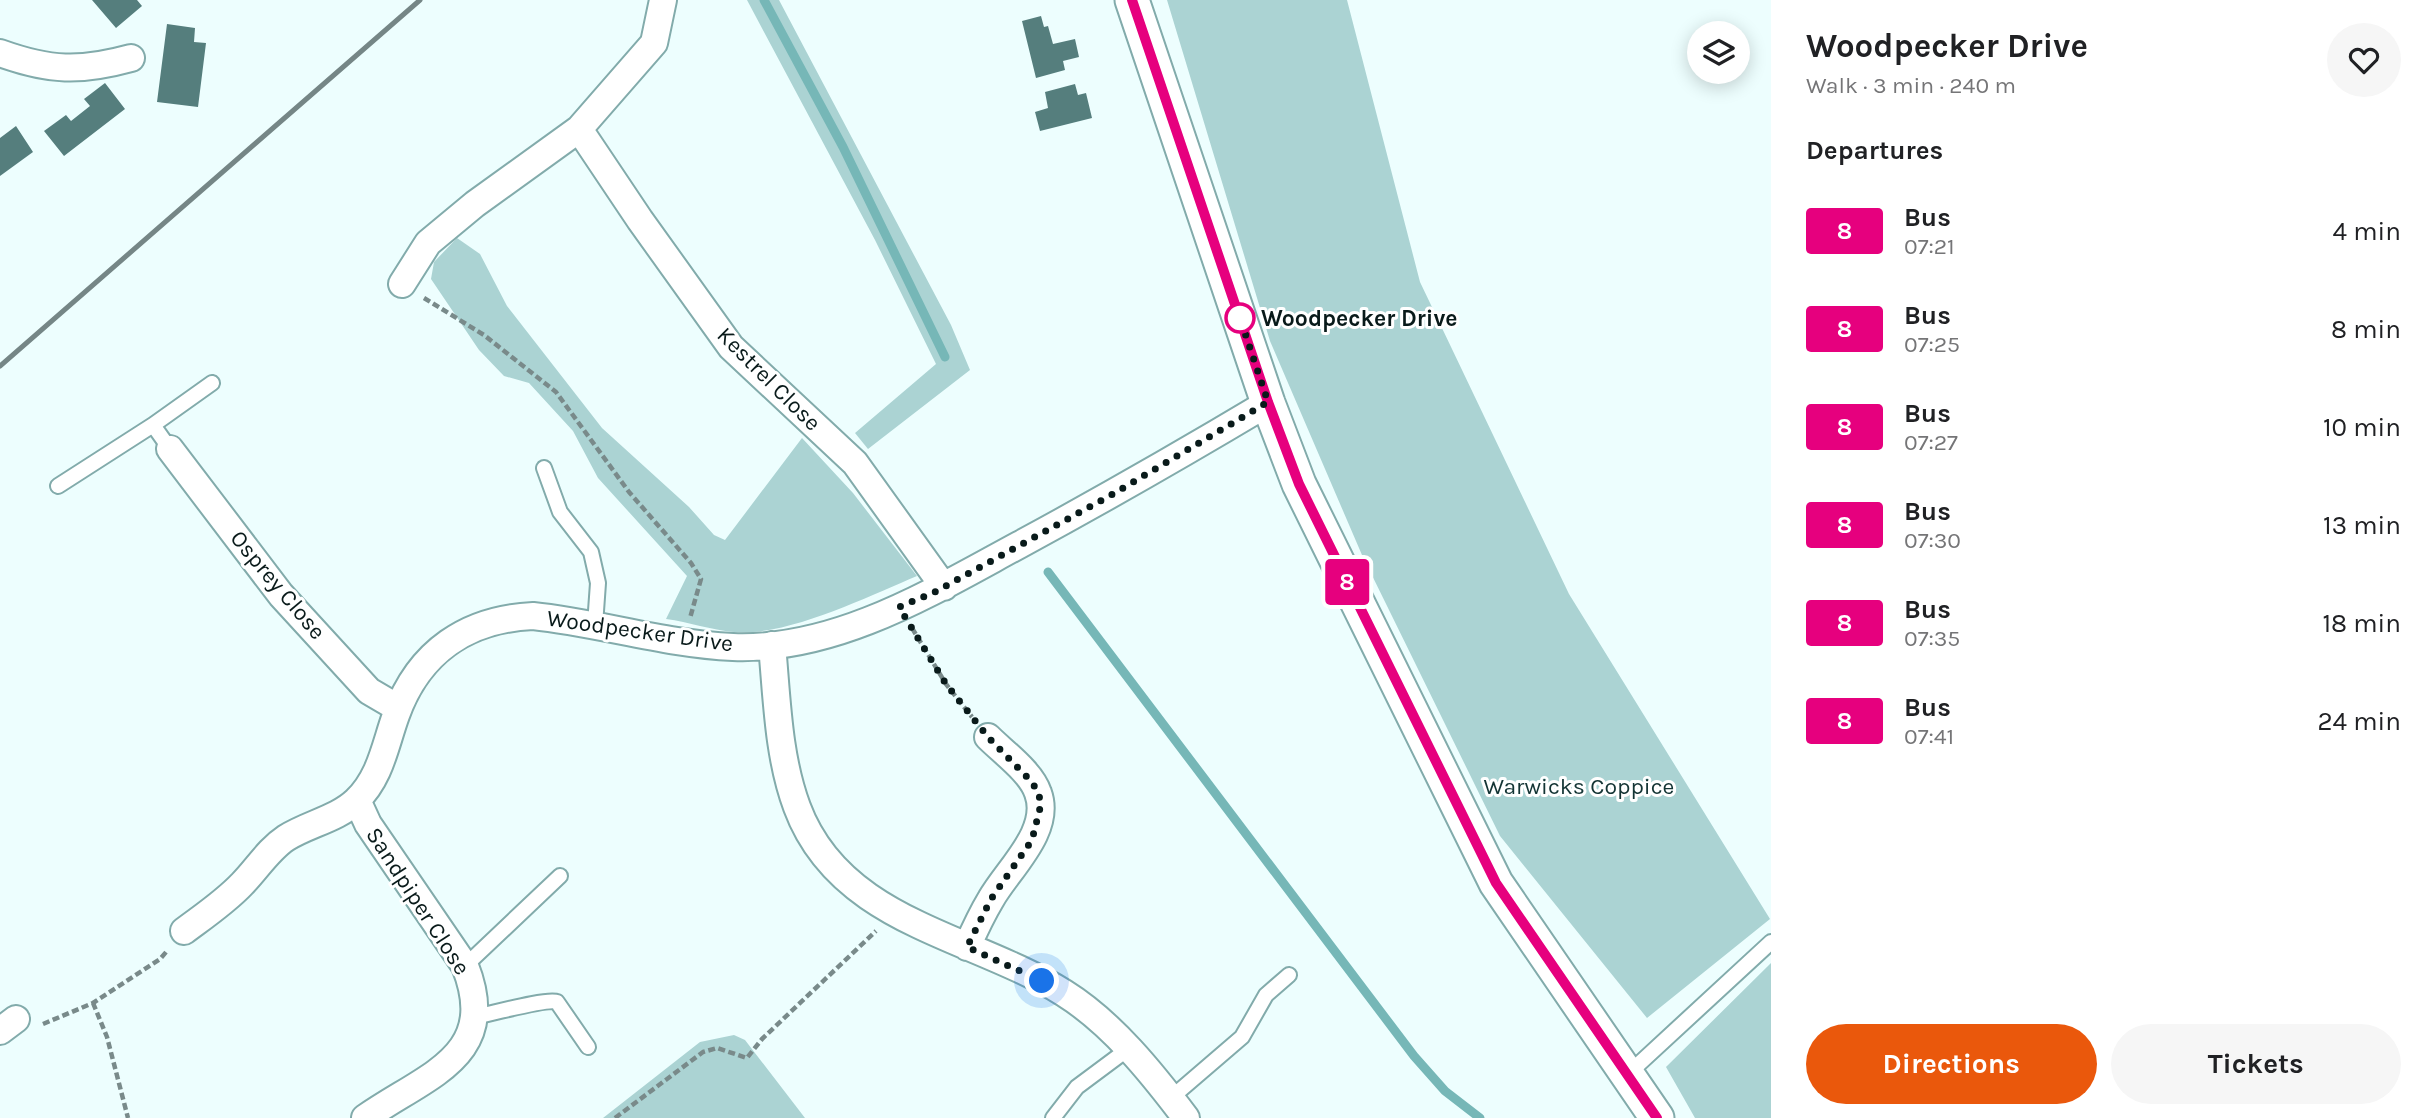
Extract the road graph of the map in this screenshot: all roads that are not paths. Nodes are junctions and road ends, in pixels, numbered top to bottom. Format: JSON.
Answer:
{"nodes":[{"id":1,"x":663,"y":0,"type":"edge"},
{"id":2,"x":1132,"y":0,"type":"edge"},
{"id":3,"x":0,"y":52,"type":"edge"},
{"id":4,"x":131,"y":58,"type":"dead end"},
{"id":5,"x":579,"y":129,"type":"junction"},
{"id":6,"x":402,"y":284,"type":"road end"},
{"id":7,"x":212,"y":383,"type":"dead end"},
{"id":8,"x":1268,"y":402,"type":"junction"},
{"id":9,"x":153,"y":425,"type":"junction"},
{"id":10,"x":170,"y":449,"type":"joint"},
{"id":11,"x":544,"y":468,"type":"dead end"},
{"id":12,"x":58,"y":486,"type":"dead end"},
{"id":13,"x":944,"y":587,"type":"junction"},
{"id":14,"x":594,"y":625,"type":"junction"},
{"id":15,"x":772,"y":645,"type":"junction"},
{"id":16,"x":398,"y":708,"type":"junction"},
{"id":17,"x":988,"y":737,"type":"road end"},
{"id":18,"x":357,"y":800,"type":"junction"},
{"id":19,"x":560,"y":876,"type":"dead end"},
{"id":20,"x":184,"y":931,"type":"road end"},
{"id":21,"x":1771,"y":942,"type":"edge"},
{"id":22,"x":967,"y":947,"type":"junction"},
{"id":23,"x":465,"y":966,"type":"junction"},
{"id":24,"x":1289,"y":975,"type":"dead end"},
{"id":25,"x":474,"y":1017,"type":"junction"},
{"id":26,"x":588,"y":1047,"type":"dead end"},
{"id":27,"x":1128,"y":1049,"type":"junction"},
{"id":28,"x":1628,"y":1074,"type":"junction"},
{"id":29,"x":1179,"y":1108,"type":"edge"},
{"id":30,"x":365,"y":1118,"type":"edge"},
{"id":31,"x":1053,"y":1118,"type":"edge"},
{"id":32,"x":1657,"y":1118,"type":"edge"}],
"edges":[{"from":1,"to":5,"type":"street"},
{"from":2,"to":8,"type":"street"},
{"from":3,"to":4,"type":"street"},
{"from":5,"to":6,"type":"street"},
{"from":5,"to":13,"type":"street","name":"Kestrel Close"},
{"from":7,"to":9,"type":"lane"},
{"from":8,"to":13,"type":"street","name":"Woodpecker Drive"},
{"from":8,"to":28,"type":"street"},
{"from":9,"to":10,"type":"lane"},
{"from":9,"to":12,"type":"lane"},
{"from":10,"to":16,"type":"street","name":"Osprey Close"},
{"from":11,"to":14,"type":"lane"},
{"from":13,"to":15,"type":"street","name":"Woodpecker Drive"},
{"from":14,"to":15,"type":"street","name":"Woodpecker Drive"},
{"from":14,"to":16,"type":"street","name":"Woodpecker Drive"},
{"from":15,"to":22,"type":"street"},
{"from":16,"to":18,"type":"street","name":"Woodpecker Drive"},
{"from":17,"to":22,"type":"street"},
{"from":18,"to":20,"type":"street","name":"Woodpecker Drive"},
{"from":18,"to":23,"type":"street","name":"Sandpiper Close"},
{"from":19,"to":23,"type":"lane"},
{"from":21,"to":28,"type":"lane"},
{"from":22,"to":27,"type":"street"},
{"from":23,"to":25,"type":"street","name":"Sandpiper Close"},
{"from":24,"to":29,"type":"lane"},
{"from":25,"to":26,"type":"lane"},
{"from":25,"to":30,"type":"street","name":"Sandpiper Close"},
{"from":27,"to":29,"type":"street"},
{"from":27,"to":31,"type":"lane"},
{"from":28,"to":32,"type":"street"}]}
